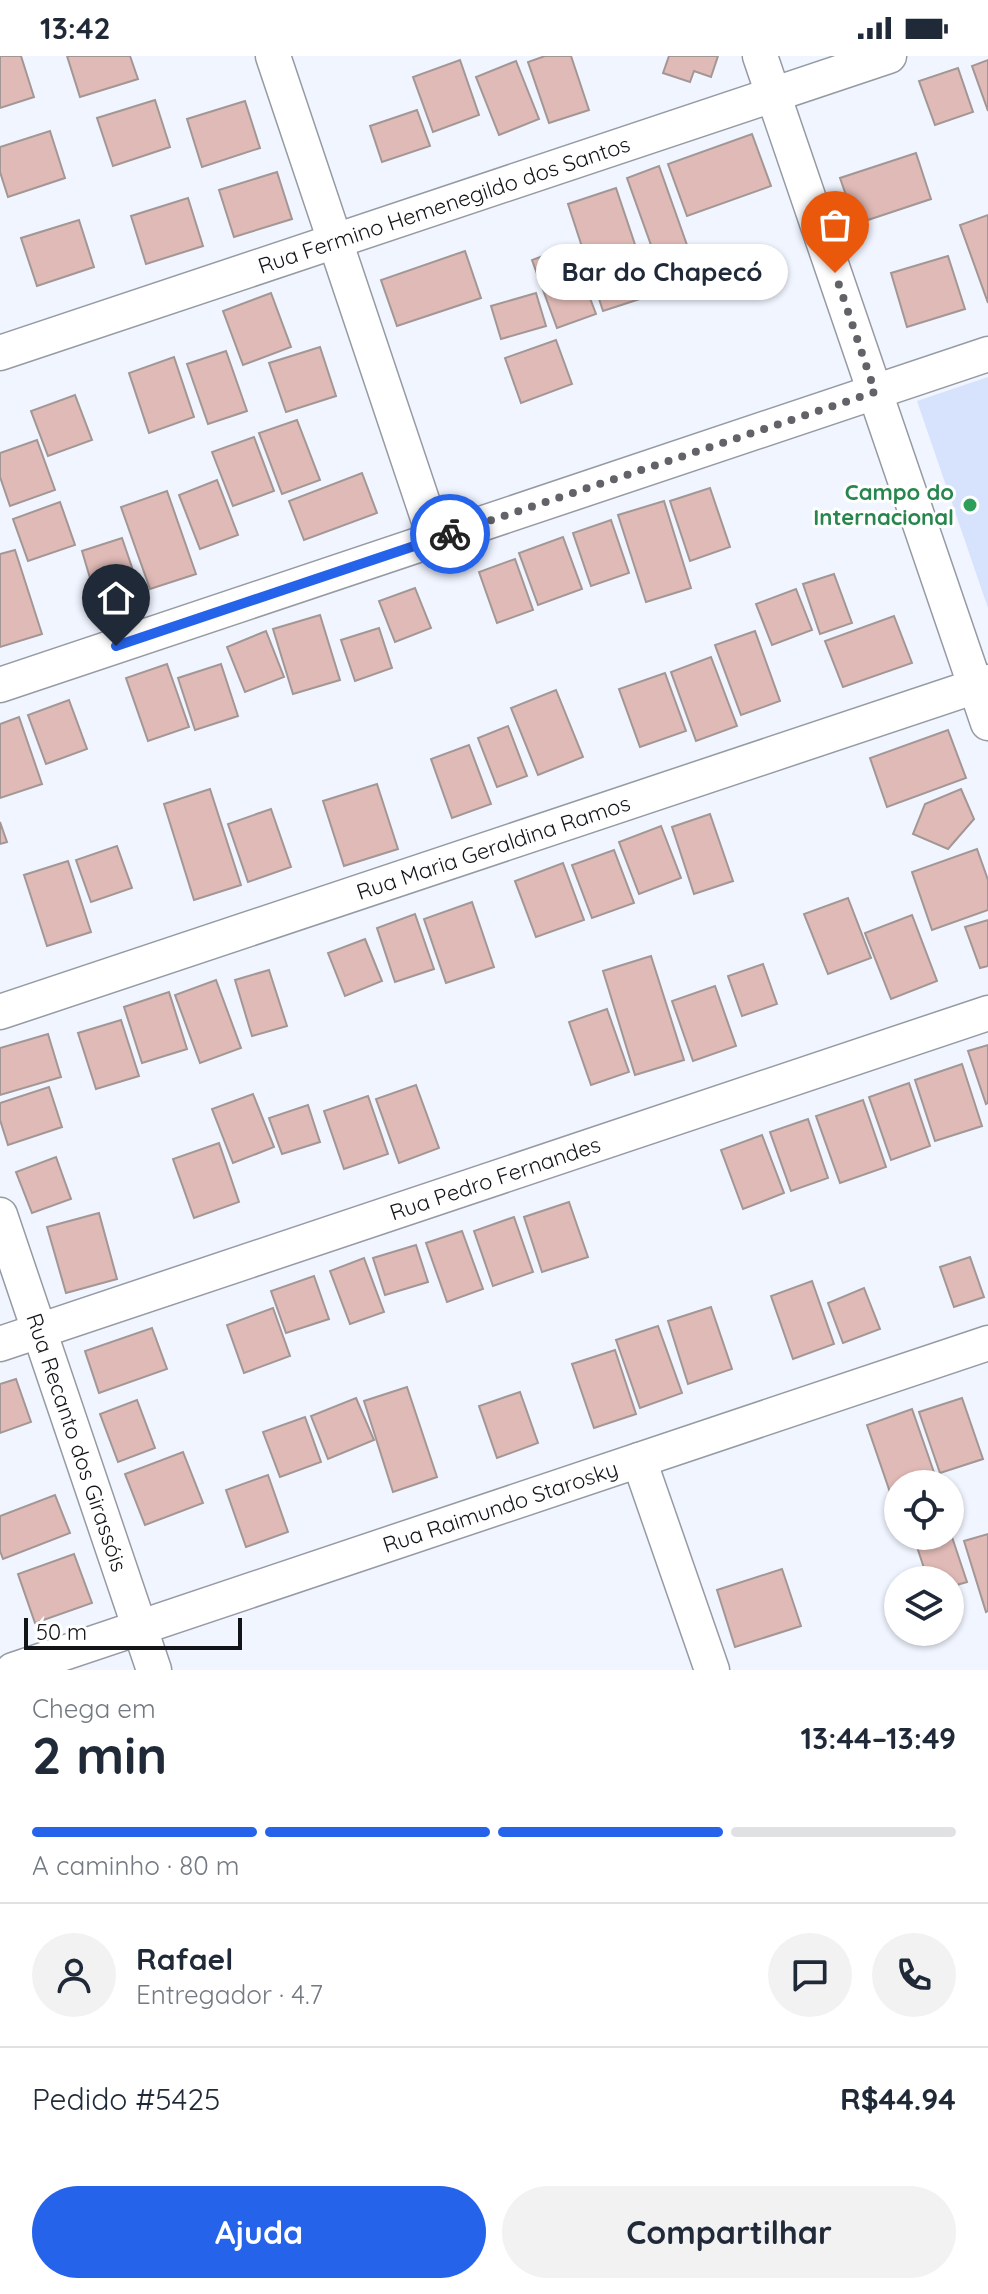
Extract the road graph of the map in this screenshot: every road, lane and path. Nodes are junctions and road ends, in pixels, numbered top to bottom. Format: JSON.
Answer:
{"nodes":[{"id":1,"x":273,"y":56,"type":"edge"},
{"id":2,"x":760,"y":56,"type":"edge"},
{"id":3,"x":889,"y":56,"type":"edge"},
{"id":4,"x":774,"y":94,"type":"junction"},
{"id":5,"x":335,"y":241,"type":"junction"},
{"id":6,"x":0,"y":353,"type":"edge"},
{"id":7,"x":988,"y":354,"type":"edge"},
{"id":8,"x":875,"y":392,"type":"junction"},
{"id":9,"x":435,"y":539,"type":"junction"},
{"id":10,"x":982,"y":684,"type":"edge"},
{"id":11,"x":0,"y":685,"type":"edge"},
{"id":12,"x":988,"y":723,"type":"edge"},
{"id":13,"x":0,"y":1012,"type":"edge"},
{"id":14,"x":988,"y":1013,"type":"edge"},
{"id":15,"x":0,"y":1215,"type":"edge"},
{"id":16,"x":39,"y":1330,"type":"junction"},
{"id":17,"x":988,"y":1343,"type":"edge"},
{"id":18,"x":0,"y":1344,"type":"edge"},
{"id":19,"x":639,"y":1460,"type":"junction"},
{"id":20,"x":140,"y":1628,"type":"junction"},
{"id":21,"x":13,"y":1670,"type":"edge"},
{"id":22,"x":154,"y":1670,"type":"edge"},
{"id":23,"x":712,"y":1670,"type":"edge"}],
"edges":[{"from":1,"to":5,"type":"street"},
{"from":2,"to":4,"type":"street"},
{"from":3,"to":4,"type":"street","name":"Rua Fermino Hemenegildo dos Santos"},
{"from":4,"to":5,"type":"street","name":"Rua Fermino Hemenegildo dos Santos"},
{"from":4,"to":8,"type":"street"},
{"from":5,"to":6,"type":"street","name":"Rua Fermino Hemenegildo dos Santos"},
{"from":5,"to":9,"type":"street"},
{"from":7,"to":8,"type":"street"},
{"from":8,"to":9,"type":"street"},
{"from":8,"to":10,"type":"street"},
{"from":9,"to":11,"type":"street"},
{"from":10,"to":12,"type":"street"},
{"from":10,"to":13,"type":"street","name":"Rua Maria Geraldina Ramos"},
{"from":14,"to":16,"type":"street","name":"Rua Pedro Fernandes"},
{"from":15,"to":16,"type":"street","name":"Rua Recanto dos Girassóis"},
{"from":16,"to":18,"type":"street","name":"Rua Pedro Fernandes"},
{"from":16,"to":20,"type":"street","name":"Rua Recanto dos Girassóis"},
{"from":17,"to":19,"type":"street","name":"Rua Raimundo Starosky"},
{"from":19,"to":20,"type":"street","name":"Rua Raimundo Starosky"},
{"from":19,"to":23,"type":"street"},
{"from":20,"to":21,"type":"street","name":"Rua Raimundo Starosky"},
{"from":20,"to":22,"type":"street","name":"Rua Recanto dos Girassóis"}]}
